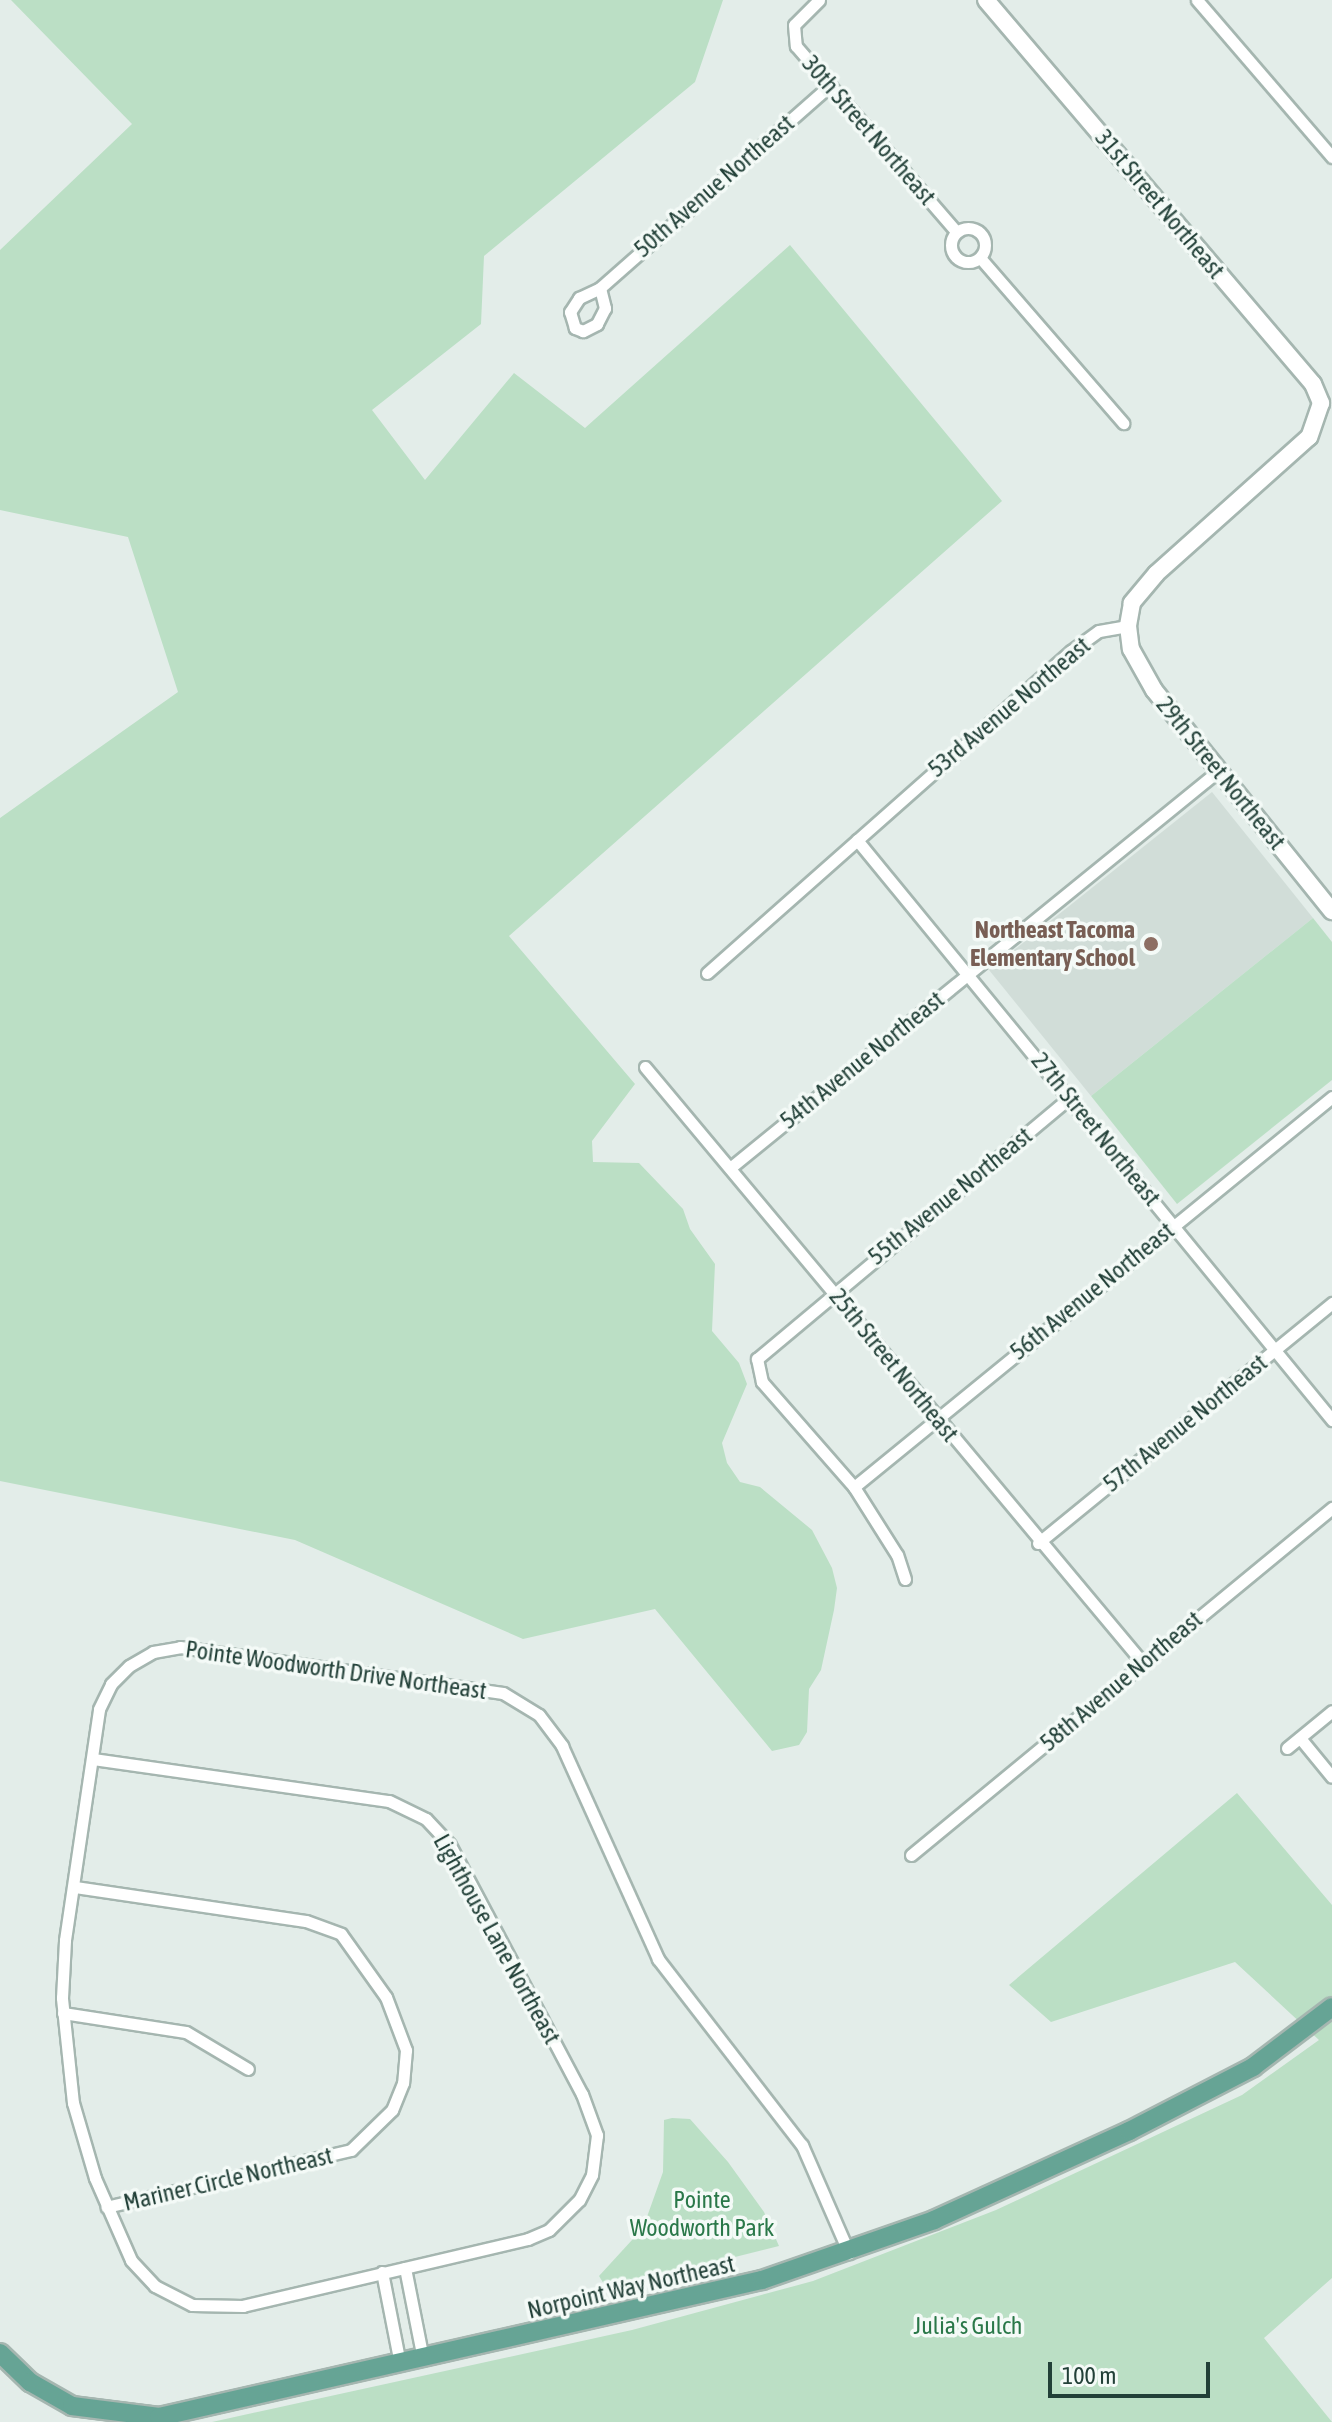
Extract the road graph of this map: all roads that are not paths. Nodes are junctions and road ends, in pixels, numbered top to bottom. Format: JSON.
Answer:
{"nodes":[{"id":1,"x":819,"y":0,"type":"edge"},
{"id":2,"x":986,"y":0,"type":"edge"},
{"id":3,"x":1197,"y":0,"type":"edge"},
{"id":4,"x":830,"y":85,"type":"junction"},
{"id":5,"x":1332,"y":157,"type":"edge"},
{"id":6,"x":954,"y":229,"type":"junction"},
{"id":7,"x":982,"y":260,"type":"junction"},
{"id":8,"x":600,"y":288,"type":"dead end"},
{"id":9,"x":1326,"y":412,"type":"edge"},
{"id":10,"x":1123,"y":423,"type":"dead end"},
{"id":11,"x":1128,"y":626,"type":"junction"},
{"id":12,"x":1218,"y":771,"type":"junction"},
{"id":13,"x":857,"y":840,"type":"junction"},
{"id":14,"x":1332,"y":911,"type":"edge"},
{"id":15,"x":707,"y":973,"type":"dead end"},
{"id":16,"x":967,"y":974,"type":"junction"},
{"id":17,"x":645,"y":1067,"type":"dead end"},
{"id":18,"x":1070,"y":1097,"type":"junction"},
{"id":19,"x":1332,"y":1097,"type":"edge"},
{"id":20,"x":730,"y":1168,"type":"junction"},
{"id":21,"x":1173,"y":1224,"type":"junction"},
{"id":22,"x":834,"y":1292,"type":"junction"},
{"id":23,"x":1332,"y":1303,"type":"edge"},
{"id":24,"x":1275,"y":1350,"type":"junction"},
{"id":25,"x":938,"y":1418,"type":"junction"},
{"id":26,"x":1332,"y":1420,"type":"edge"},
{"id":27,"x":854,"y":1487,"type":"junction"},
{"id":28,"x":1332,"y":1508,"type":"edge"},
{"id":29,"x":1038,"y":1543,"type":"junction"},
{"id":30,"x":905,"y":1579,"type":"dead end"},
{"id":31,"x":1142,"y":1662,"type":"junction"},
{"id":32,"x":1332,"y":1711,"type":"edge"},
{"id":33,"x":1300,"y":1738,"type":"junction"},
{"id":34,"x":1287,"y":1748,"type":"dead end"},
{"id":35,"x":93,"y":1759,"type":"junction"},
{"id":36,"x":1332,"y":1777,"type":"edge"},
{"id":37,"x":911,"y":1855,"type":"dead end"},
{"id":38,"x":75,"y":1887,"type":"junction"},
{"id":39,"x":1332,"y":2007,"type":"edge"},
{"id":40,"x":63,"y":2013,"type":"junction"},
{"id":41,"x":248,"y":2069,"type":"dead end"},
{"id":42,"x":107,"y":2207,"type":"junction"},
{"id":43,"x":849,"y":2254,"type":"junction"},
{"id":44,"x":405,"y":2268,"type":"junction"},
{"id":45,"x":382,"y":2272,"type":"junction"},
{"id":46,"x":0,"y":2353,"type":"edge"},
{"id":47,"x":423,"y":2359,"type":"junction"},
{"id":48,"x":400,"y":2364,"type":"junction"}],
"edges":[{"from":1,"to":4,"type":"street","name":"30th Street Northeast"},
{"from":2,"to":9,"type":"street","name":"31st Street Northeast"},
{"from":3,"to":5,"type":"street"},
{"from":4,"to":6,"type":"street","name":"30th Street Northeast"},
{"from":4,"to":8,"type":"street","name":"50th Avenue Northeast"},
{"from":6,"to":7,"type":"street","name":"30th Street Northeast"},
{"from":6,"to":7,"type":"street","name":"30th Street Northeast"},
{"from":7,"to":10,"type":"street","name":"30th Street Northeast"},
{"from":9,"to":11,"type":"street"},
{"from":11,"to":12,"type":"street","name":"29th Street Northeast"},
{"from":11,"to":13,"type":"street","name":"53rd Avenue Northeast"},
{"from":12,"to":14,"type":"street","name":"29th Street Northeast"},
{"from":12,"to":16,"type":"street","name":"54th Avenue Northeast"},
{"from":13,"to":15,"type":"street","name":"53rd Avenue Northeast"},
{"from":13,"to":16,"type":"street","name":"27th Street Northeast"},
{"from":16,"to":18,"type":"street","name":"27th Street Northeast"},
{"from":16,"to":20,"type":"street","name":"54th Avenue Northeast"},
{"from":17,"to":20,"type":"street","name":"25th Street Northeast"},
{"from":18,"to":21,"type":"street","name":"27th Street Northeast"},
{"from":18,"to":22,"type":"street","name":"55th Avenue Northeast"},
{"from":19,"to":21,"type":"street","name":"56th Avenue Northeast"},
{"from":20,"to":22,"type":"street","name":"25th Street Northeast"},
{"from":21,"to":24,"type":"street","name":"27th Street Northeast"},
{"from":21,"to":25,"type":"street","name":"56th Avenue Northeast"},
{"from":22,"to":25,"type":"street","name":"25th Street Northeast"},
{"from":22,"to":27,"type":"street","name":"55th Avenue Northeast"},
{"from":23,"to":24,"type":"street","name":"57th Avenue Northeast"},
{"from":24,"to":26,"type":"street","name":"27th Street Northeast"},
{"from":24,"to":29,"type":"street","name":"57th Avenue Northeast"},
{"from":25,"to":27,"type":"street","name":"56th Avenue Northeast"},
{"from":25,"to":29,"type":"street","name":"25th Street Northeast"},
{"from":27,"to":30,"type":"street"},
{"from":28,"to":31,"type":"street","name":"58th Avenue Northeast"},
{"from":29,"to":31,"type":"street","name":"25th Street Northeast"},
{"from":31,"to":37,"type":"street","name":"58th Avenue Northeast"},
{"from":32,"to":33,"type":"street"},
{"from":33,"to":34,"type":"street"},
{"from":33,"to":36,"type":"street"},
{"from":35,"to":38,"type":"street","name":"Pointe Woodworth Drive Northeast"},
{"from":35,"to":43,"type":"street","name":"Pointe Woodworth Drive Northeast"},
{"from":35,"to":44,"type":"street","name":"Lighthouse Lane Northeast"},
{"from":38,"to":40,"type":"street","name":"Pointe Woodworth Drive Northeast"},
{"from":38,"to":42,"type":"street","name":"Mariner Circle Northeast"},
{"from":39,"to":43,"type":"main road","name":"Norpoint Way Northeast"},
{"from":40,"to":41,"type":"street"},
{"from":40,"to":42,"type":"street","name":"Pointe Woodworth Drive Northeast"},
{"from":42,"to":45,"type":"street","name":"Pointe Woodworth Drive Northeast"},
{"from":43,"to":47,"type":"main road","name":"Norpoint Way Northeast"},
{"from":44,"to":45,"type":"street","name":"Pointe Woodworth Drive Northeast"},
{"from":44,"to":47,"type":"street"},
{"from":45,"to":48,"type":"street"},
{"from":46,"to":48,"type":"main road","name":"Norpoint Way Northeast"},
{"from":47,"to":48,"type":"main road","name":"Norpoint Way Northeast"}]}
